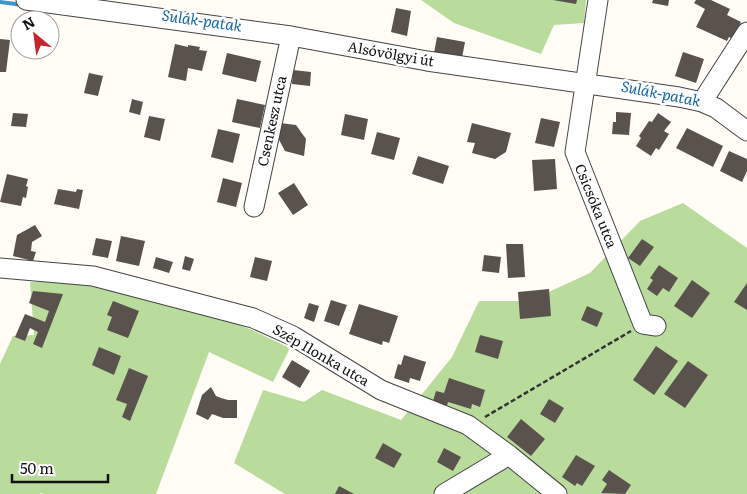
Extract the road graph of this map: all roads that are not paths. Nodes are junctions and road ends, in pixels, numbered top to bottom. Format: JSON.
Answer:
{"nodes":[{"id":1,"x":26,"y":0,"type":"edge"},
{"id":2,"x":598,"y":0,"type":"edge"},
{"id":3,"x":747,"y":32,"type":"edge"},
{"id":4,"x":291,"y":36,"type":"junction"},
{"id":5,"x":586,"y":83,"type":"junction"},
{"id":6,"x":702,"y":102,"type":"junction"},
{"id":7,"x":747,"y":131,"type":"edge"},
{"id":8,"x":254,"y":207,"type":"dead end"},
{"id":9,"x":0,"y":268,"type":"edge"},
{"id":10,"x":650,"y":325,"type":"road end"},
{"id":11,"x":509,"y":455,"type":"junction"},
{"id":12,"x":444,"y":494,"type":"edge"},
{"id":13,"x":557,"y":494,"type":"edge"}],
"edges":[{"from":1,"to":4,"type":"street","name":"Alsóvölgyi út"},
{"from":2,"to":5,"type":"street","name":"Csicsóka utca"},
{"from":3,"to":6,"type":"street"},
{"from":4,"to":5,"type":"street","name":"Alsóvölgyi út"},
{"from":4,"to":8,"type":"street","name":"Csenkesz utca"},
{"from":5,"to":6,"type":"street","name":"Alsóvölgyi út"},
{"from":5,"to":10,"type":"street","name":"Csicsóka utca"},
{"from":6,"to":7,"type":"street","name":"Alsóvölgyi út"},
{"from":9,"to":11,"type":"street","name":"Szép Ilonka utca"},
{"from":11,"to":12,"type":"street"},
{"from":11,"to":13,"type":"street","name":"Szép Ilonka utca"}]}
